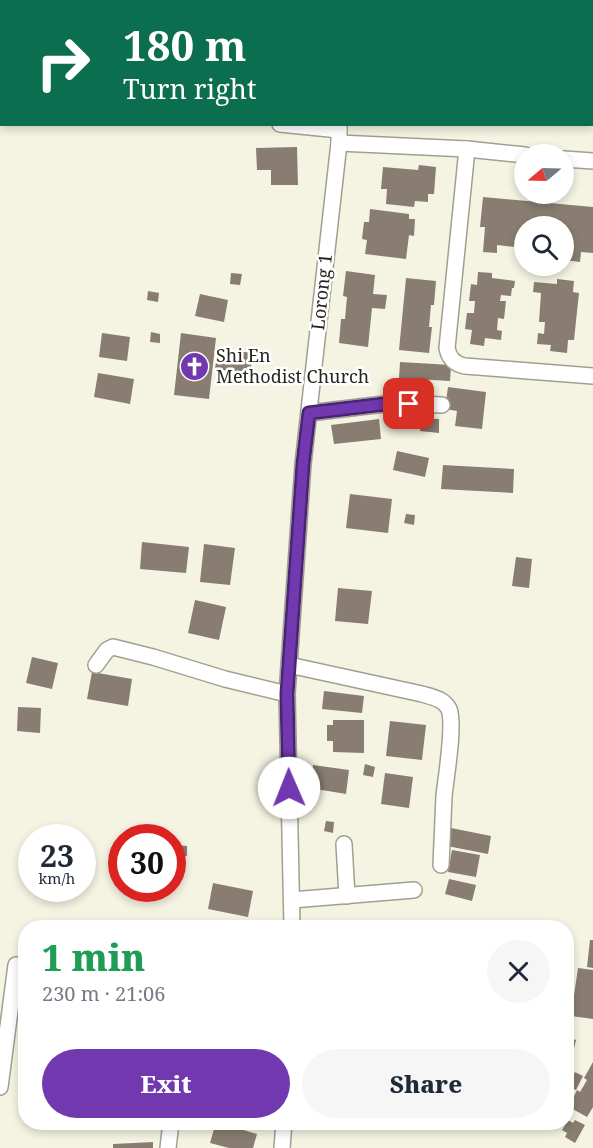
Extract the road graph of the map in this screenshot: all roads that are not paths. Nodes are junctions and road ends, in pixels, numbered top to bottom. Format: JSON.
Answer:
{"nodes":[{"id":1,"x":295,"y":126,"type":"edge"},
{"id":2,"x":339,"y":132,"type":"edge"},
{"id":3,"x":467,"y":149,"type":"junction"},
{"id":4,"x":514,"y":154,"type":"edge"},
{"id":5,"x":574,"y":160,"type":"edge"},
{"id":6,"x":593,"y":161,"type":"edge"},
{"id":7,"x":593,"y":376,"type":"edge"},
{"id":8,"x":442,"y":405,"type":"dead end"},
{"id":9,"x":309,"y":413,"type":"junction"},
{"id":10,"x":96,"y":665,"type":"dead end"},
{"id":11,"x":289,"y":665,"type":"junction"},
{"id":12,"x":287,"y":694,"type":"junction"},
{"id":13,"x":344,"y":844,"type":"dead end"},
{"id":14,"x":441,"y":865,"type":"dead end"},
{"id":15,"x":414,"y":890,"type":"dead end"},
{"id":16,"x":347,"y":896,"type":"junction"},
{"id":17,"x":292,"y":900,"type":"junction"},
{"id":18,"x":292,"y":920,"type":"edge"},
{"id":19,"x":16,"y":965,"type":"dead end"},
{"id":20,"x":0,"y":1087,"type":"edge"},
{"id":21,"x":170,"y":1130,"type":"edge"},
{"id":22,"x":283,"y":1130,"type":"edge"},
{"id":23,"x":168,"y":1148,"type":"edge"},
{"id":24,"x":282,"y":1148,"type":"edge"}],
"edges":[{"from":1,"to":2,"type":"street"},
{"from":2,"to":3,"type":"street"},
{"from":2,"to":9,"type":"street","name":"Lorong 1"},
{"from":3,"to":4,"type":"street"},
{"from":3,"to":7,"type":"street"},
{"from":5,"to":6,"type":"street"},
{"from":8,"to":9,"type":"street"},
{"from":9,"to":11,"type":"street","name":"Lorong 1"},
{"from":10,"to":12,"type":"street"},
{"from":11,"to":12,"type":"street","name":"Lorong 1"},
{"from":11,"to":14,"type":"street"},
{"from":12,"to":17,"type":"street","name":"Lorong 1"},
{"from":13,"to":16,"type":"street"},
{"from":15,"to":16,"type":"street"},
{"from":16,"to":17,"type":"street"},
{"from":17,"to":18,"type":"street","name":"Lorong 1"},
{"from":19,"to":20,"type":"street"},
{"from":21,"to":23,"type":"street"},
{"from":22,"to":24,"type":"street"}]}
